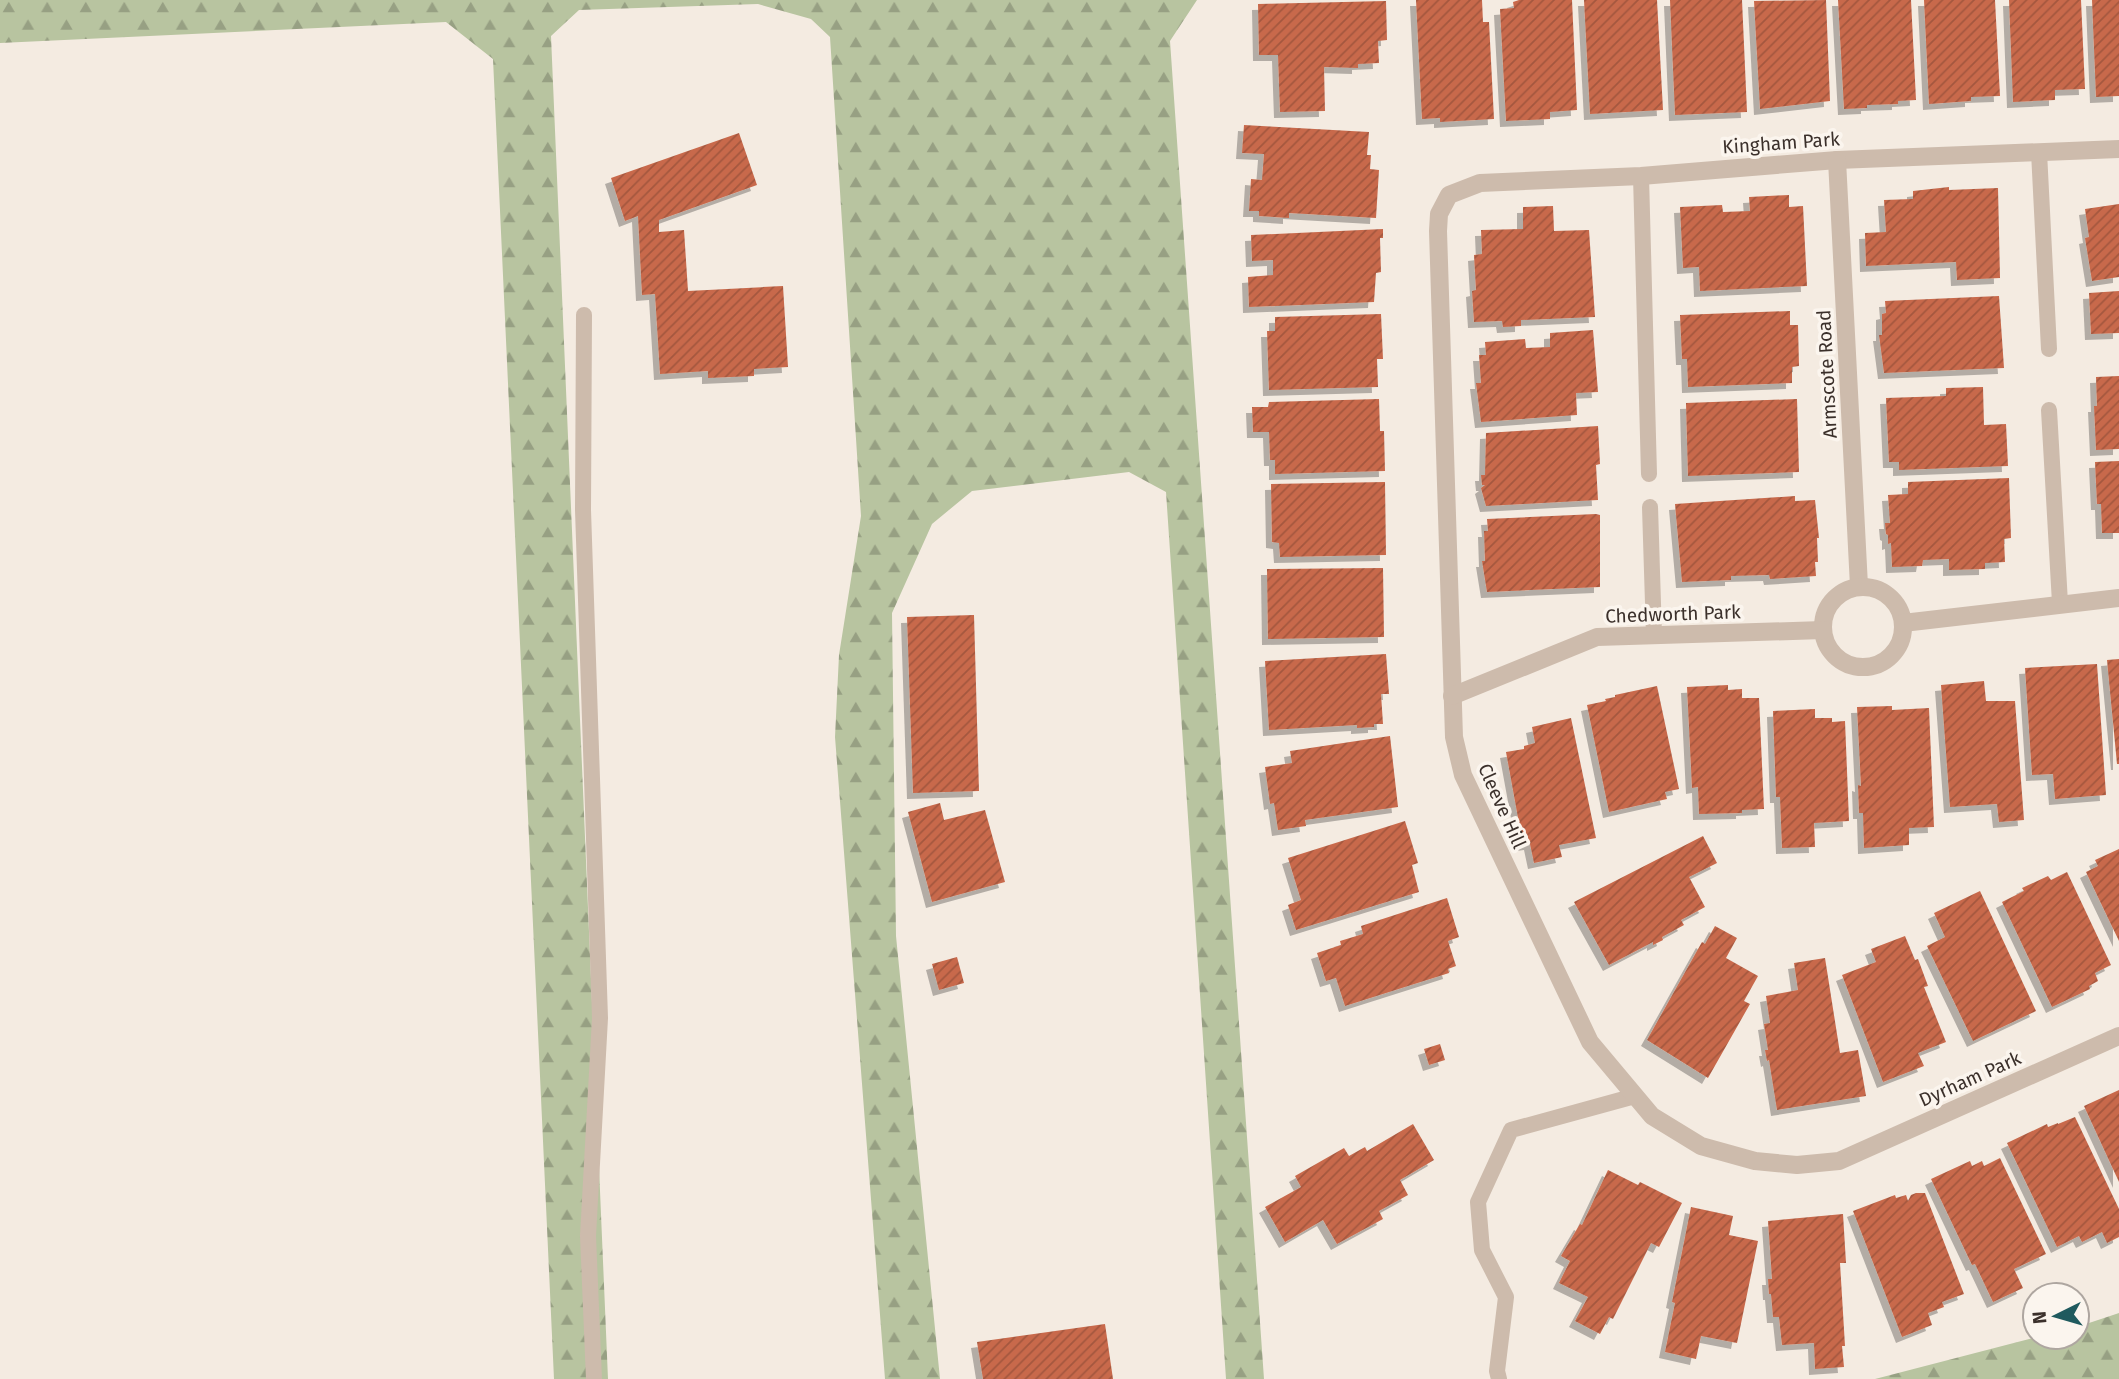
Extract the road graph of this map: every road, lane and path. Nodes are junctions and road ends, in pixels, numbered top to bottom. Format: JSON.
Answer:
{"nodes":[{"id":1,"x":2119,"y":149,"type":"edge"},
{"id":2,"x":2039,"y":152,"type":"junction"},
{"id":3,"x":1838,"y":160,"type":"junction"},
{"id":4,"x":1640,"y":176,"type":"junction"},
{"id":5,"x":1449,"y":195,"type":"joint"},
{"id":6,"x":584,"y":315,"type":"dead end"},
{"id":7,"x":2049,"y":349,"type":"dead end"},
{"id":8,"x":2049,"y":410,"type":"dead end"},
{"id":9,"x":1649,"y":474,"type":"dead end"},
{"id":10,"x":1650,"y":507,"type":"dead end"},
{"id":11,"x":1859,"y":586,"type":"junction"},
{"id":12,"x":2119,"y":598,"type":"edge"},
{"id":13,"x":2060,"y":603,"type":"junction"},
{"id":14,"x":1903,"y":623,"type":"junction"},
{"id":15,"x":1823,"y":630,"type":"junction"},
{"id":16,"x":1654,"y":635,"type":"junction"},
{"id":17,"x":1452,"y":696,"type":"junction"},
{"id":18,"x":2119,"y":1036,"type":"edge"},
{"id":19,"x":1635,"y":1096,"type":"junction"},
{"id":20,"x":1839,"y":1161,"type":"joint"},
{"id":21,"x":594,"y":1379,"type":"edge"},
{"id":22,"x":1499,"y":1379,"type":"edge"}],
"edges":[{"from":1,"to":2,"type":"street","name":"Kingham Park"},
{"from":2,"to":3,"type":"street","name":"Kingham Park"},
{"from":2,"to":7,"type":"lane"},
{"from":3,"to":4,"type":"street","name":"Kingham Park"},
{"from":3,"to":11,"type":"street","name":"Armscote Road"},
{"from":4,"to":5,"type":"street","name":"Kingham Park"},
{"from":4,"to":9,"type":"lane"},
{"from":5,"to":17,"type":"street","name":"Cleeve Hill"},
{"from":6,"to":21,"type":"lane"},
{"from":8,"to":13,"type":"lane"},
{"from":10,"to":16,"type":"lane"},
{"from":11,"to":14,"type":"street"},
{"from":11,"to":15,"type":"street"},
{"from":12,"to":13,"type":"street"},
{"from":13,"to":14,"type":"street"},
{"from":14,"to":15,"type":"street"},
{"from":15,"to":16,"type":"street","name":"Chedworth Park"},
{"from":16,"to":17,"type":"street","name":"Chedworth Park"},
{"from":17,"to":19,"type":"street","name":"Cleeve Hill"},
{"from":18,"to":20,"type":"street","name":"Dyrham Park"},
{"from":19,"to":20,"type":"street","name":"Cleeve Hill"},
{"from":19,"to":22,"type":"lane"}]}
